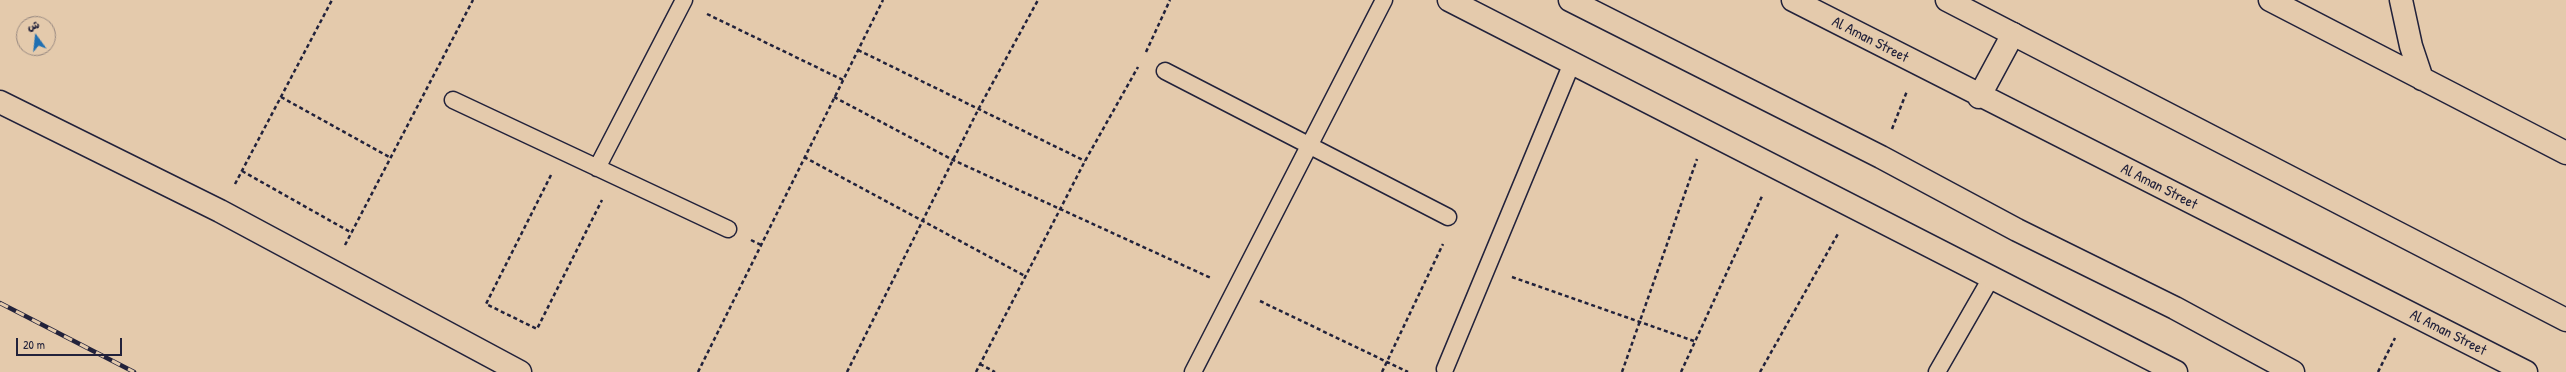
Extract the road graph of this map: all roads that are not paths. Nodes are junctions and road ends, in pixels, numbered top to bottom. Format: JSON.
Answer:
{"nodes":[{"id":1,"x":1384,"y":0,"type":"edge"},
{"id":2,"x":1449,"y":0,"type":"edge"},
{"id":3,"x":1570,"y":0,"type":"edge"},
{"id":4,"x":1793,"y":0,"type":"edge"},
{"id":5,"x":1947,"y":0,"type":"edge"},
{"id":6,"x":2270,"y":0,"type":"edge"},
{"id":7,"x":2401,"y":0,"type":"edge"},
{"id":8,"x":684,"y":1,"type":"edge"},
{"id":9,"x":2012,"y":34,"type":"junction"},
{"id":10,"x":1572,"y":63,"type":"junction"},
{"id":11,"x":1165,"y":71,"type":"dead end"},
{"id":12,"x":2422,"y":79,"type":"junction"},
{"id":13,"x":1979,"y":96,"type":"junction"},
{"id":14,"x":453,"y":100,"type":"dead end"},
{"id":15,"x":0,"y":102,"type":"edge"},
{"id":16,"x":1310,"y":145,"type":"junction"},
{"id":17,"x":2566,"y":152,"type":"edge"},
{"id":18,"x":597,"y":168,"type":"junction"},
{"id":19,"x":1448,"y":217,"type":"dead end"},
{"id":20,"x":728,"y":229,"type":"dead end"},
{"id":21,"x":1991,"y":278,"type":"junction"},
{"id":22,"x":2566,"y":320,"type":"edge"},
{"id":23,"x":1445,"y":369,"type":"dead end"},
{"id":24,"x":2288,"y":371,"type":"edge"},
{"id":25,"x":520,"y":372,"type":"edge"},
{"id":26,"x":1193,"y":372,"type":"edge"},
{"id":27,"x":1937,"y":372,"type":"edge"},
{"id":28,"x":2176,"y":372,"type":"edge"},
{"id":29,"x":2526,"y":372,"type":"edge"}],
"edges":[{"from":1,"to":16,"type":"lane"},
{"from":2,"to":10,"type":"street"},
{"from":3,"to":24,"type":"street"},
{"from":4,"to":13,"type":"street","name":"Al Aman Street"},
{"from":5,"to":9,"type":"street"},
{"from":6,"to":12,"type":"street"},
{"from":7,"to":12,"type":"street"},
{"from":8,"to":18,"type":"lane"},
{"from":9,"to":13,"type":"street"},
{"from":9,"to":22,"type":"street"},
{"from":10,"to":21,"type":"street"},
{"from":10,"to":23,"type":"lane"},
{"from":11,"to":16,"type":"lane"},
{"from":12,"to":17,"type":"street"},
{"from":13,"to":29,"type":"street","name":"Al Aman Street"},
{"from":14,"to":18,"type":"lane"},
{"from":15,"to":25,"type":"street"},
{"from":16,"to":19,"type":"lane"},
{"from":16,"to":26,"type":"lane"},
{"from":18,"to":20,"type":"lane"},
{"from":21,"to":27,"type":"lane"},
{"from":21,"to":28,"type":"street"}]}
